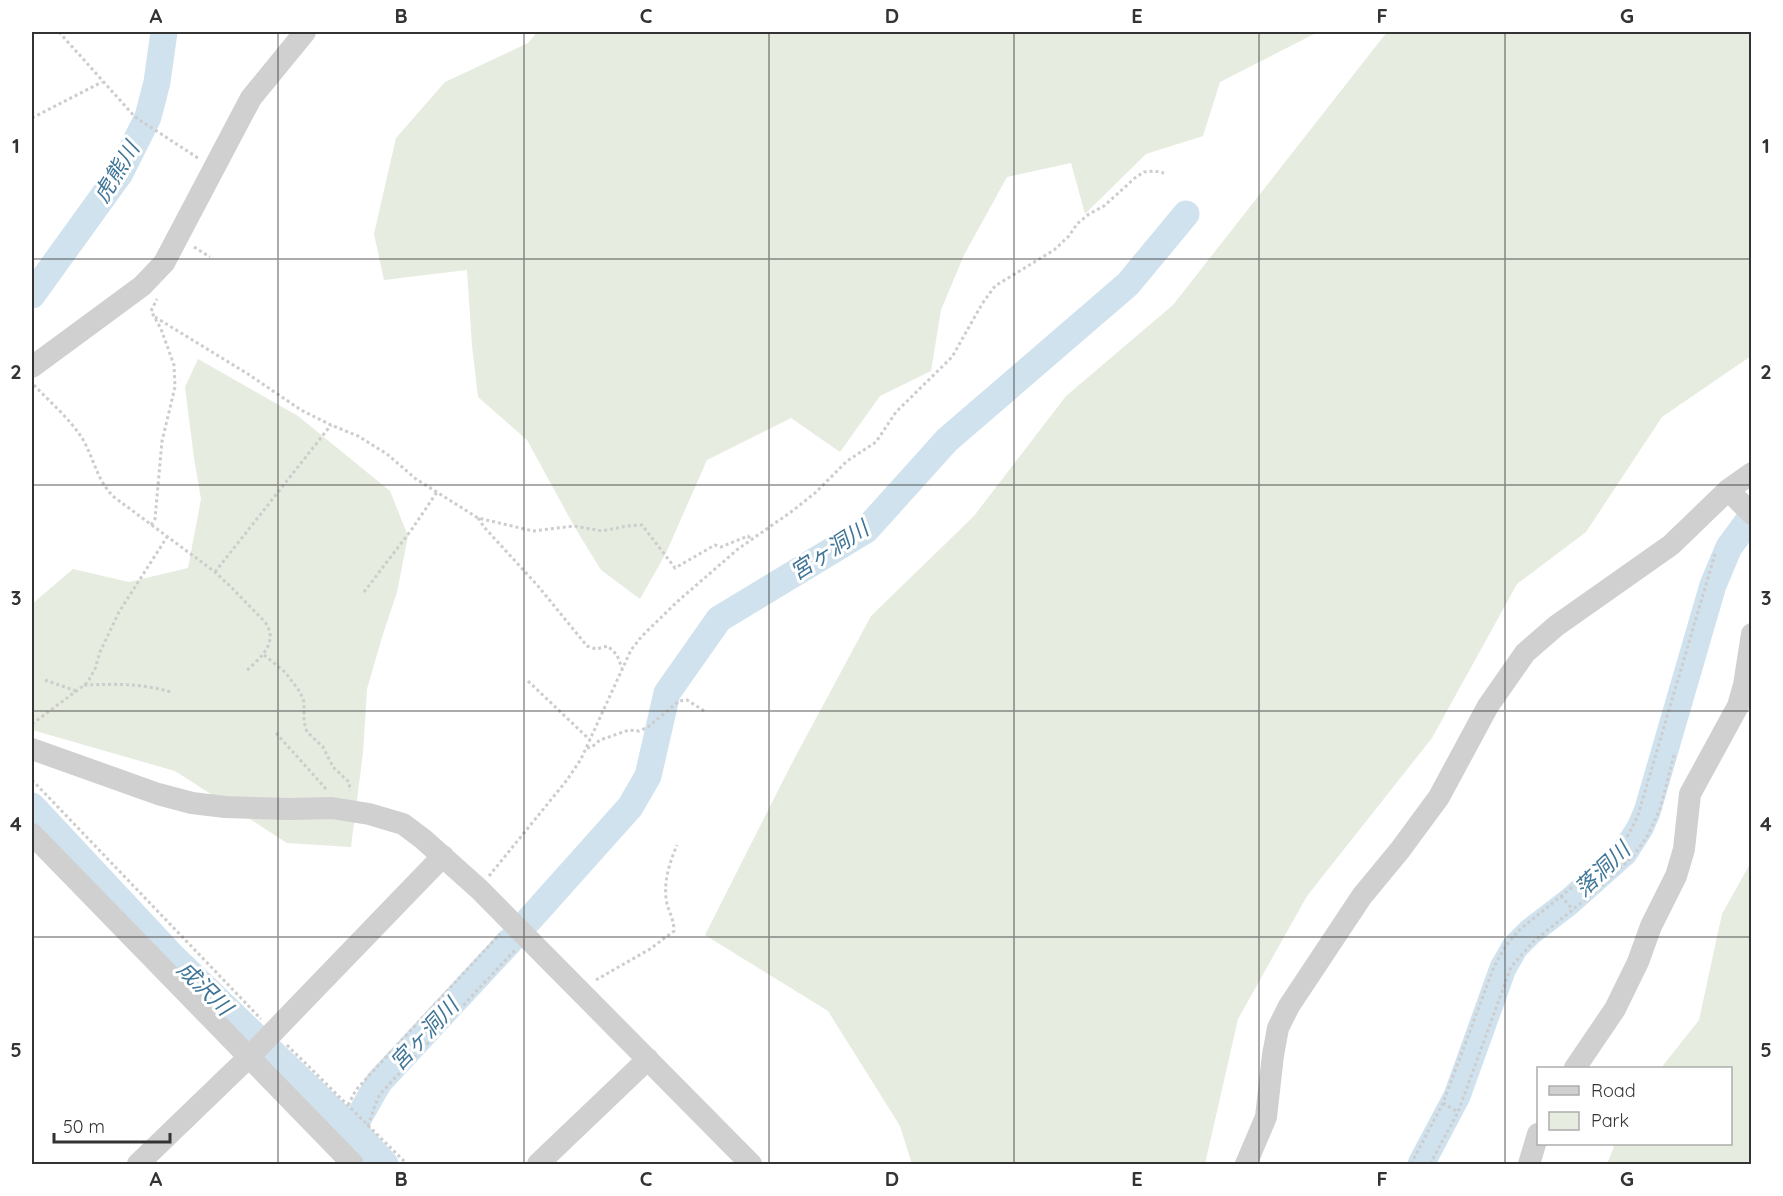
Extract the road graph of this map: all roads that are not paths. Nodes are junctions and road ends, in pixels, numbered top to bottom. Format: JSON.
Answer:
{"nodes":[{"id":1,"x":305,"y":32,"type":"edge"},
{"id":2,"x":32,"y":367,"type":"edge"},
{"id":3,"x":1752,"y":473,"type":"edge"},
{"id":4,"x":1728,"y":490,"type":"junction"},
{"id":5,"x":1747,"y":511,"type":"edge"},
{"id":6,"x":1752,"y":634,"type":"edge"},
{"id":7,"x":32,"y":749,"type":"edge"},
{"id":8,"x":32,"y":834,"type":"edge"},
{"id":9,"x":443,"y":856,"type":"junction"},
{"id":10,"x":249,"y":1057,"type":"junction"},
{"id":11,"x":648,"y":1059,"type":"junction"},
{"id":12,"x":1576,"y":1067,"type":"edge"},
{"id":13,"x":1537,"y":1140,"type":"edge"},
{"id":14,"x":138,"y":1164,"type":"edge"},
{"id":15,"x":353,"y":1164,"type":"edge"},
{"id":16,"x":538,"y":1164,"type":"edge"},
{"id":17,"x":751,"y":1164,"type":"edge"},
{"id":18,"x":1246,"y":1164,"type":"edge"},
{"id":19,"x":1529,"y":1164,"type":"edge"}],
"edges":[{"from":1,"to":2,"type":"street"},
{"from":3,"to":4,"type":"street"},
{"from":4,"to":5,"type":"street"},
{"from":4,"to":18,"type":"street"},
{"from":6,"to":12,"type":"street"},
{"from":7,"to":9,"type":"street"},
{"from":8,"to":10,"type":"street"},
{"from":9,"to":10,"type":"street"},
{"from":9,"to":11,"type":"street"},
{"from":10,"to":14,"type":"street"},
{"from":10,"to":15,"type":"street"},
{"from":11,"to":16,"type":"street"},
{"from":11,"to":17,"type":"street"},
{"from":13,"to":19,"type":"street"}]}
